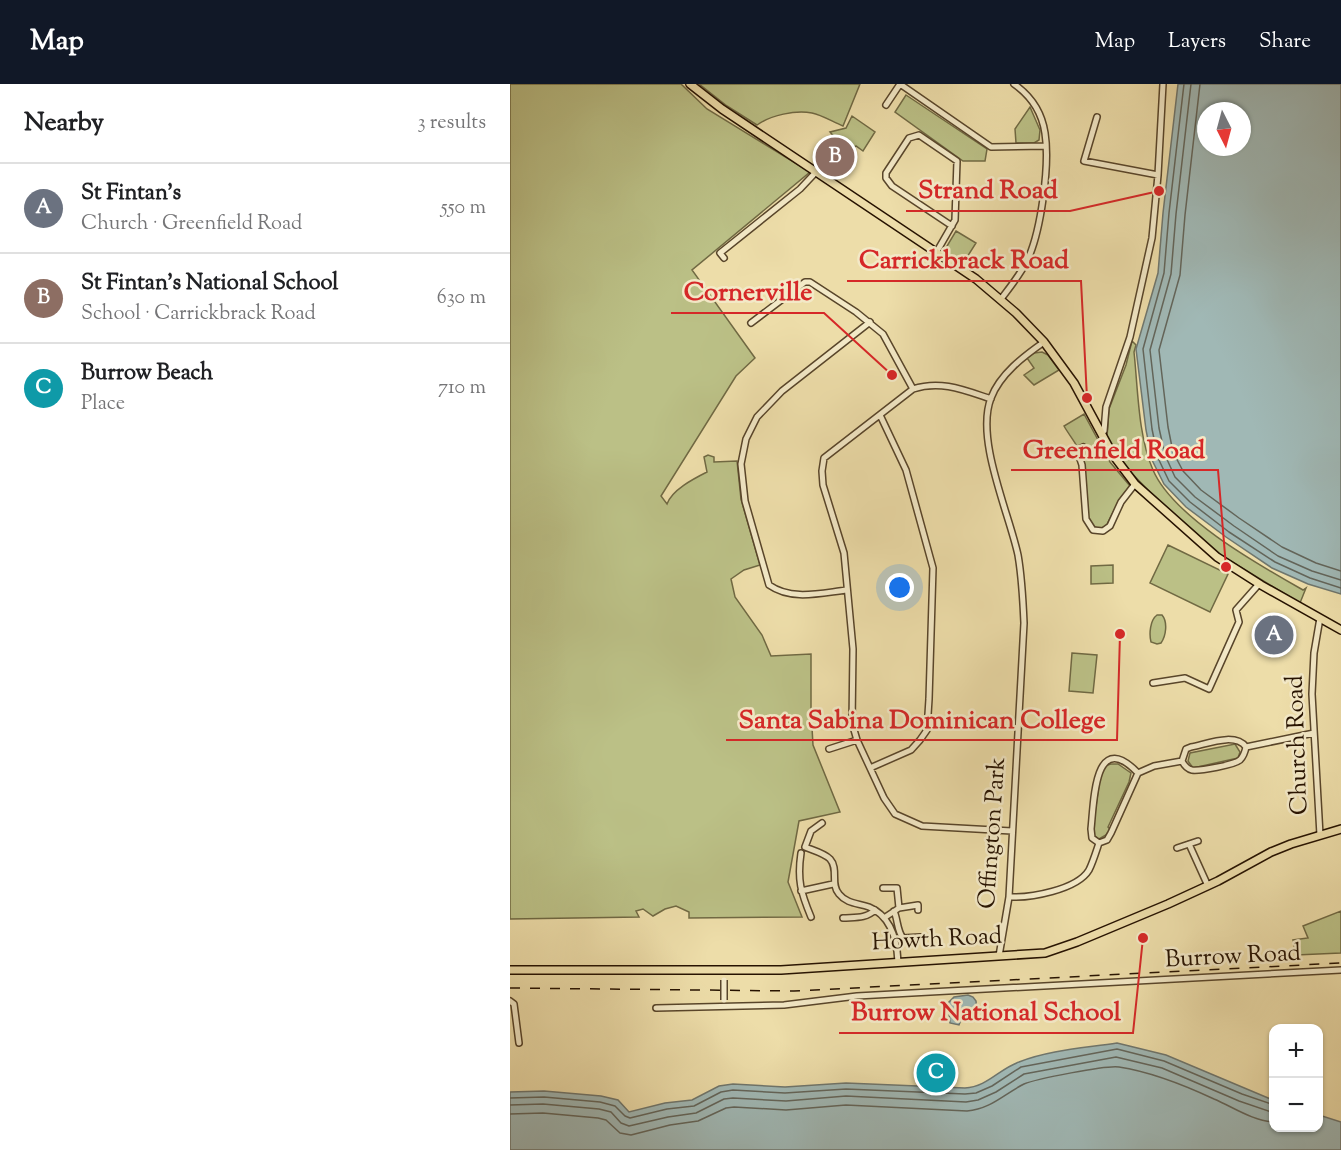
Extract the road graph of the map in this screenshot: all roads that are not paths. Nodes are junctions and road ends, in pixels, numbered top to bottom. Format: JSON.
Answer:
{"nodes":[{"id":1,"x":690,"y":84,"type":"edge"},
{"id":2,"x":900,"y":84,"type":"edge"},
{"id":3,"x":1014,"y":84,"type":"edge"},
{"id":4,"x":1163,"y":84,"type":"edge"},
{"id":5,"x":886,"y":105,"type":"dead end"},
{"id":6,"x":1097,"y":117,"type":"dead end"},
{"id":7,"x":1046,"y":146,"type":"junction"},
{"id":8,"x":816,"y":172,"type":"junction"},
{"id":9,"x":1158,"y":175,"type":"junction"},
{"id":10,"x":952,"y":226,"type":"junction"},
{"id":11,"x":936,"y":253,"type":"junction"},
{"id":12,"x":724,"y":258,"type":"dead end"},
{"id":13,"x":1001,"y":299,"type":"junction"},
{"id":14,"x":752,"y":322,"type":"dead end"},
{"id":15,"x":870,"y":322,"type":"junction"},
{"id":16,"x":1044,"y":342,"type":"junction"},
{"id":17,"x":914,"y":388,"type":"junction"},
{"id":18,"x":991,"y":399,"type":"junction"},
{"id":19,"x":1106,"y":407,"type":"junction"},
{"id":20,"x":880,"y":415,"type":"junction"},
{"id":21,"x":1092,"y":417,"type":"junction"},
{"id":22,"x":1101,"y":434,"type":"junction"},
{"id":23,"x":1083,"y":447,"type":"dead end"},
{"id":24,"x":1135,"y":484,"type":"junction"},
{"id":25,"x":1258,"y":584,"type":"junction"},
{"id":26,"x":847,"y":590,"type":"junction"},
{"id":27,"x":1320,"y":618,"type":"junction"},
{"id":28,"x":1341,"y":630,"type":"edge"},
{"id":29,"x":1153,"y":683,"type":"dead end"},
{"id":30,"x":1314,"y":733,"type":"junction"},
{"id":31,"x":856,"y":740,"type":"junction"},
{"id":32,"x":1246,"y":747,"type":"junction"},
{"id":33,"x":829,"y":749,"type":"dead end"},
{"id":34,"x":1182,"y":761,"type":"junction"},
{"id":35,"x":870,"y":768,"type":"junction"},
{"id":36,"x":1138,"y":773,"type":"junction"},
{"id":37,"x":822,"y":823,"type":"dead end"},
{"id":38,"x":1341,"y":830,"type":"edge"},
{"id":39,"x":1012,"y":831,"type":"junction"},
{"id":40,"x":1320,"y":835,"type":"junction"},
{"id":41,"x":1198,"y":841,"type":"dead end"},
{"id":42,"x":1099,"y":843,"type":"junction"},
{"id":43,"x":1189,"y":844,"type":"junction"},
{"id":44,"x":1177,"y":848,"type":"dead end"},
{"id":45,"x":801,"y":853,"type":"dead end"},
{"id":46,"x":833,"y":884,"type":"junction"},
{"id":47,"x":1208,"y":886,"type":"junction"},
{"id":48,"x":883,"y":888,"type":"dead end"},
{"id":49,"x":801,"y":891,"type":"junction"},
{"id":50,"x":1010,"y":897,"type":"junction"},
{"id":51,"x":875,"y":910,"type":"junction"},
{"id":52,"x":896,"y":910,"type":"junction"},
{"id":53,"x":918,"y":910,"type":"dead end"},
{"id":54,"x":811,"y":917,"type":"dead end"},
{"id":55,"x":843,"y":918,"type":"dead end"},
{"id":56,"x":884,"y":918,"type":"junction"},
{"id":57,"x":920,"y":937,"type":"dead end"},
{"id":58,"x":999,"y":956,"type":"junction"},
{"id":59,"x":898,"y":962,"type":"junction"},
{"id":60,"x":510,"y":970,"type":"edge"},
{"id":61,"x":1341,"y":970,"type":"edge"},
{"id":62,"x":724,"y":971,"type":"junction"},
{"id":63,"x":510,"y":1001,"type":"edge"},
{"id":64,"x":724,"y":1003,"type":"junction"},
{"id":65,"x":656,"y":1008,"type":"dead end"},
{"id":66,"x":519,"y":1042,"type":"dead end"}],
"edges":[{"from":1,"to":8,"type":"main road"},
{"from":2,"to":5,"type":"street"},
{"from":2,"to":7,"type":"street"},
{"from":3,"to":7,"type":"street"},
{"from":4,"to":9,"type":"street"},
{"from":6,"to":9,"type":"street"},
{"from":7,"to":13,"type":"street"},
{"from":8,"to":11,"type":"main road"},
{"from":8,"to":12,"type":"street"},
{"from":9,"to":19,"type":"street"},
{"from":10,"to":10,"type":"street"},
{"from":10,"to":11,"type":"street"},
{"from":11,"to":13,"type":"main road"},
{"from":13,"to":16,"type":"main road"},
{"from":14,"to":15,"type":"street"},
{"from":15,"to":17,"type":"street"},
{"from":15,"to":26,"type":"street"},
{"from":16,"to":18,"type":"street","name":"Offington Park"},
{"from":16,"to":21,"type":"main road"},
{"from":17,"to":18,"type":"street"},
{"from":17,"to":20,"type":"street"},
{"from":18,"to":39,"type":"street","name":"Offington Park"},
{"from":19,"to":21,"type":"street"},
{"from":19,"to":22,"type":"street"},
{"from":20,"to":26,"type":"street"},
{"from":20,"to":35,"type":"street"},
{"from":21,"to":22,"type":"main road"},
{"from":22,"to":24,"type":"main road"},
{"from":23,"to":24,"type":"street"},
{"from":24,"to":25,"type":"main road"},
{"from":25,"to":27,"type":"main road"},
{"from":25,"to":29,"type":"street"},
{"from":26,"to":31,"type":"street"},
{"from":27,"to":28,"type":"main road"},
{"from":27,"to":30,"type":"street","name":"Church Road"},
{"from":30,"to":32,"type":"street"},
{"from":30,"to":40,"type":"street","name":"Church Road"},
{"from":31,"to":33,"type":"street"},
{"from":31,"to":35,"type":"street"},
{"from":32,"to":34,"type":"street"},
{"from":32,"to":34,"type":"street"},
{"from":34,"to":36,"type":"street"},
{"from":35,"to":39,"type":"street"},
{"from":36,"to":42,"type":"street"},
{"from":36,"to":42,"type":"street"},
{"from":37,"to":46,"type":"street"},
{"from":38,"to":40,"type":"main road","name":"Howth Road"},
{"from":39,"to":50,"type":"street","name":"Offington Park"},
{"from":40,"to":47,"type":"main road","name":"Howth Road"},
{"from":41,"to":43,"type":"street"},
{"from":42,"to":50,"type":"street"},
{"from":43,"to":44,"type":"street"},
{"from":43,"to":47,"type":"street"},
{"from":45,"to":49,"type":"street"},
{"from":46,"to":49,"type":"street"},
{"from":46,"to":51,"type":"street"},
{"from":47,"to":58,"type":"main road","name":"Howth Road"},
{"from":48,"to":52,"type":"street"},
{"from":49,"to":54,"type":"street"},
{"from":50,"to":58,"type":"street","name":"Offington Park"},
{"from":51,"to":55,"type":"street"},
{"from":51,"to":56,"type":"street"},
{"from":52,"to":53,"type":"street"},
{"from":52,"to":56,"type":"street"},
{"from":52,"to":57,"type":"street"},
{"from":56,"to":59,"type":"street"},
{"from":58,"to":59,"type":"main road","name":"Howth Road"},
{"from":59,"to":62,"type":"main road","name":"Howth Road"},
{"from":60,"to":62,"type":"main road","name":"Howth Road"},
{"from":61,"to":64,"type":"street","name":"Burrow Road"},
{"from":62,"to":64,"type":"street","bridge":true},
{"from":63,"to":66,"type":"street"},
{"from":64,"to":65,"type":"street","name":"Burrow Road"}]}
